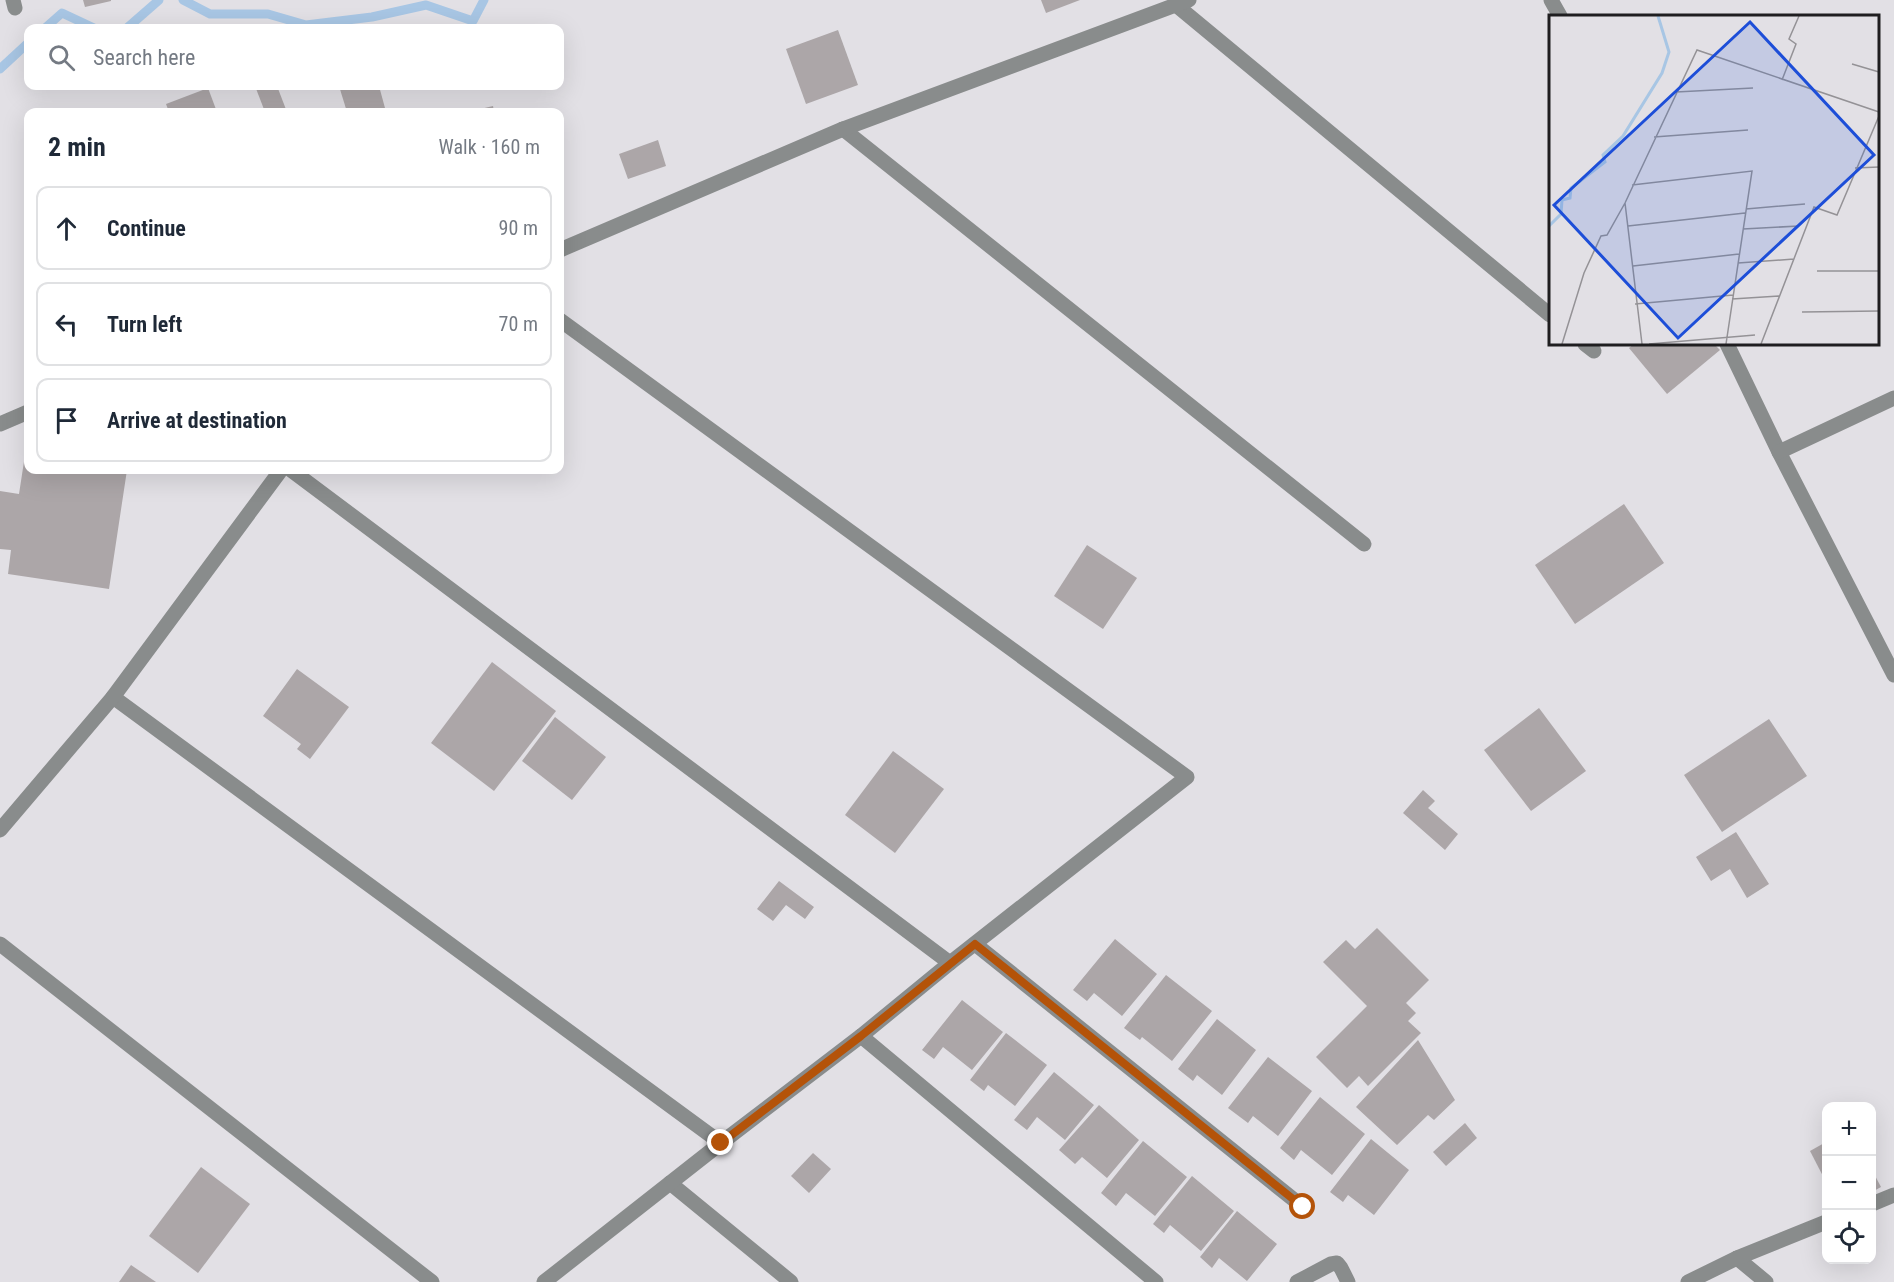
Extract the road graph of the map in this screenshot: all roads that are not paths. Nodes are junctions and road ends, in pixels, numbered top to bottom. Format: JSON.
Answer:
{"nodes":[{"id":1,"x":1551,"y":0,"type":"edge"},
{"id":2,"x":1183,"y":2,"type":"edge"},
{"id":3,"x":1559,"y":15,"type":"edge"},
{"id":4,"x":843,"y":129,"type":"junction"},
{"id":5,"x":564,"y":248,"type":"edge"},
{"id":6,"x":1549,"y":313,"type":"edge"},
{"id":7,"x":564,"y":323,"type":"edge"},
{"id":8,"x":1727,"y":345,"type":"edge"},
{"id":9,"x":1894,"y":398,"type":"edge"},
{"id":10,"x":24,"y":414,"type":"edge"},
{"id":11,"x":0,"y":424,"type":"edge"},
{"id":12,"x":1779,"y":452,"type":"junction"},
{"id":13,"x":278,"y":474,"type":"edge"},
{"id":14,"x":296,"y":474,"type":"edge"},
{"id":15,"x":1364,"y":544,"type":"dead end"},
{"id":16,"x":1894,"y":675,"type":"edge"},
{"id":17,"x":114,"y":697,"type":"junction"},
{"id":18,"x":0,"y":830,"type":"edge"},
{"id":19,"x":0,"y":944,"type":"edge"},
{"id":20,"x":975,"y":944,"type":"junction"},
{"id":21,"x":950,"y":963,"type":"junction"},
{"id":22,"x":861,"y":1036,"type":"junction"},
{"id":23,"x":721,"y":1143,"type":"junction"},
{"id":24,"x":670,"y":1183,"type":"junction"},
{"id":25,"x":1894,"y":1195,"type":"edge"},
{"id":26,"x":1876,"y":1202,"type":"edge"},
{"id":27,"x":1303,"y":1207,"type":"dead end"},
{"id":28,"x":1822,"y":1224,"type":"edge"},
{"id":29,"x":1737,"y":1258,"type":"junction"},
{"id":30,"x":432,"y":1282,"type":"edge"},
{"id":31,"x":544,"y":1282,"type":"edge"},
{"id":32,"x":791,"y":1282,"type":"edge"},
{"id":33,"x":1156,"y":1282,"type":"edge"},
{"id":34,"x":1297,"y":1282,"type":"edge"},
{"id":35,"x":1348,"y":1282,"type":"edge"},
{"id":36,"x":1688,"y":1282,"type":"edge"},
{"id":37,"x":1766,"y":1282,"type":"edge"}],
"edges":[{"from":1,"to":3,"type":"street"},
{"from":2,"to":4,"type":"street"},
{"from":2,"to":6,"type":"street"},
{"from":4,"to":5,"type":"street"},
{"from":4,"to":15,"type":"street"},
{"from":7,"to":20,"type":"street"},
{"from":8,"to":12,"type":"street"},
{"from":9,"to":12,"type":"street"},
{"from":10,"to":11,"type":"street"},
{"from":12,"to":16,"type":"street"},
{"from":13,"to":17,"type":"street"},
{"from":14,"to":21,"type":"street"},
{"from":17,"to":18,"type":"street"},
{"from":17,"to":23,"type":"street"},
{"from":19,"to":30,"type":"street"},
{"from":20,"to":21,"type":"street"},
{"from":20,"to":27,"type":"street"},
{"from":21,"to":22,"type":"street"},
{"from":22,"to":23,"type":"street"},
{"from":22,"to":33,"type":"street"},
{"from":23,"to":24,"type":"street"},
{"from":24,"to":31,"type":"street"},
{"from":24,"to":32,"type":"street"},
{"from":25,"to":26,"type":"street"},
{"from":28,"to":29,"type":"street"},
{"from":29,"to":36,"type":"street"},
{"from":29,"to":37,"type":"street"},
{"from":34,"to":35,"type":"street"}]}
